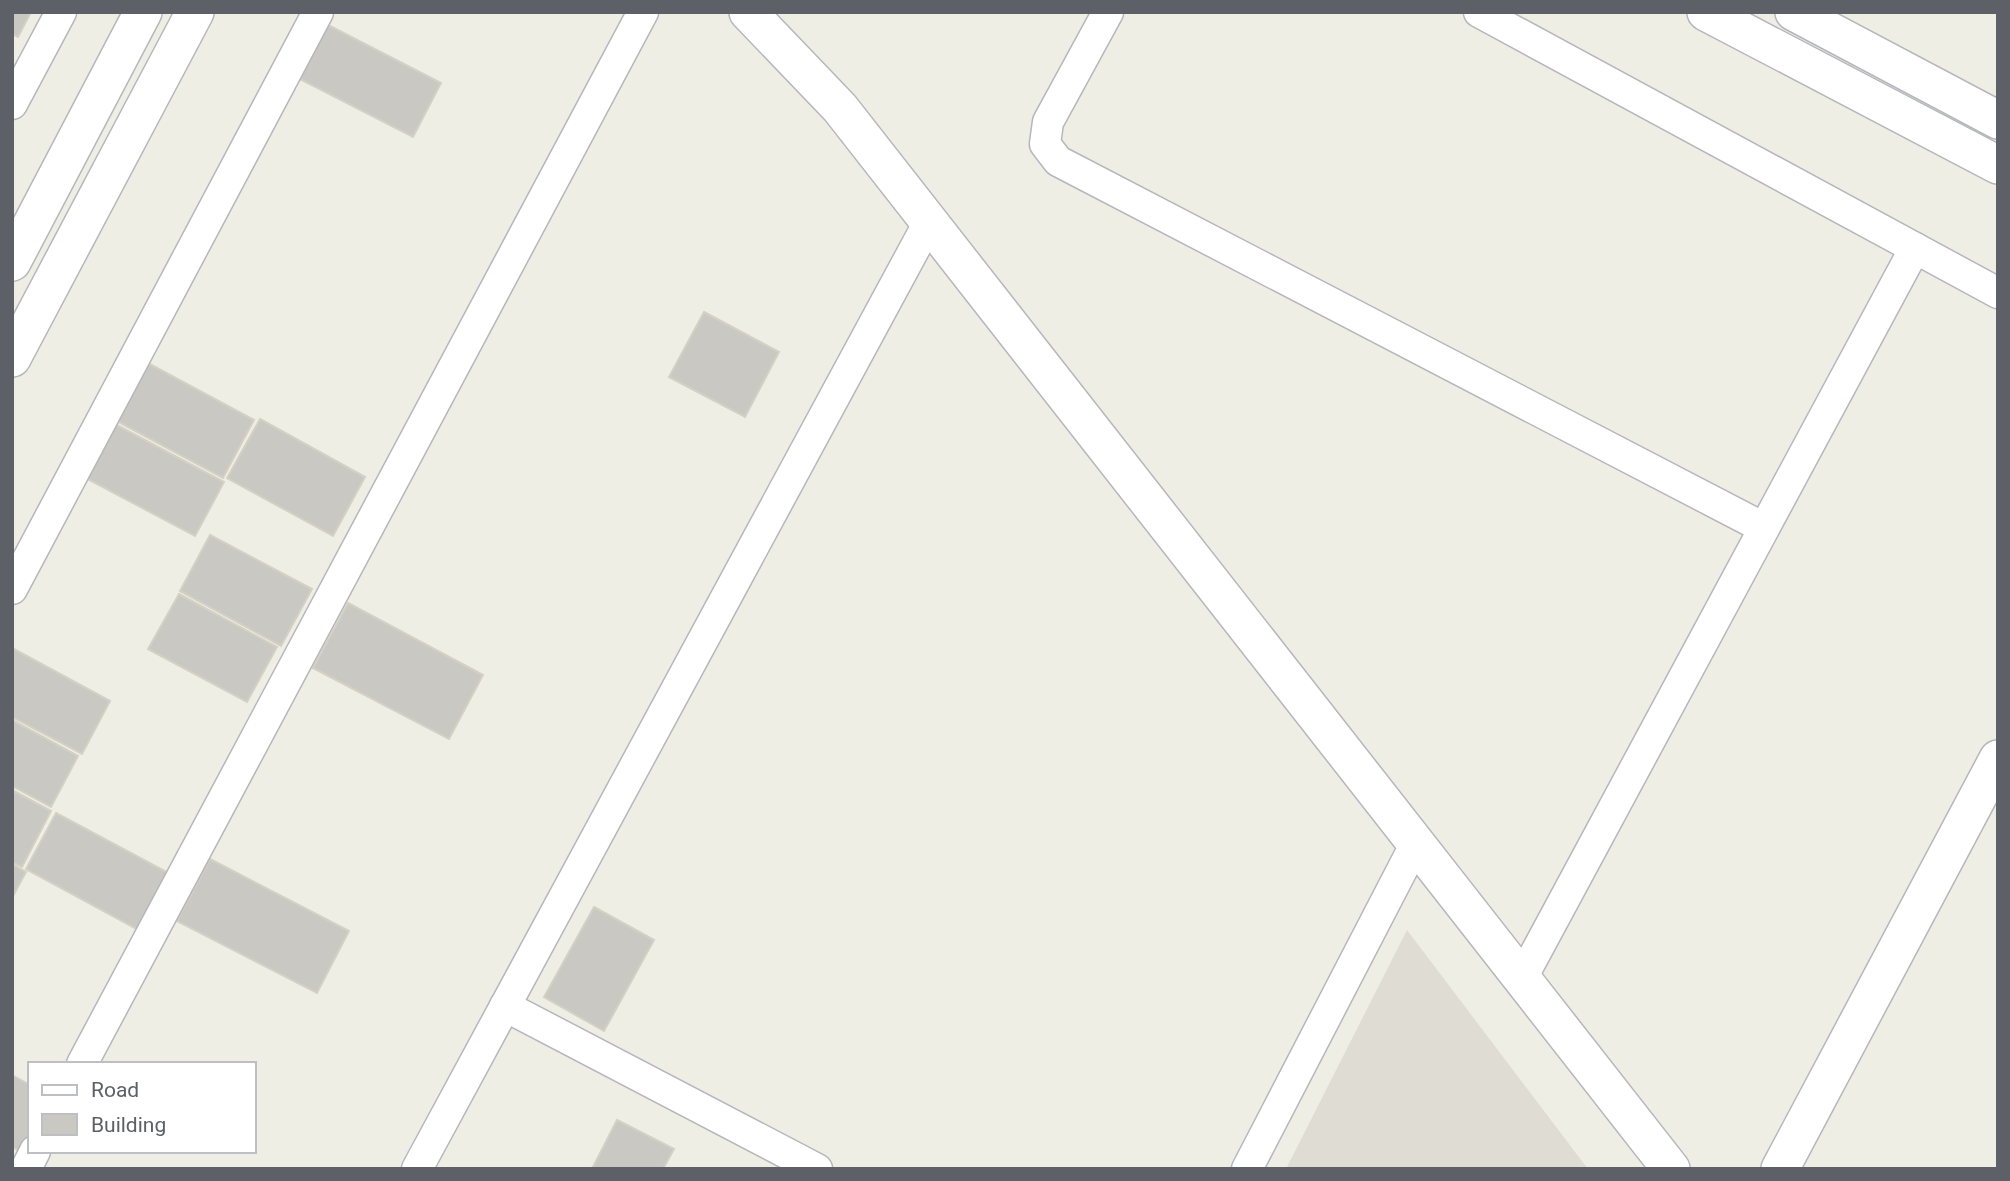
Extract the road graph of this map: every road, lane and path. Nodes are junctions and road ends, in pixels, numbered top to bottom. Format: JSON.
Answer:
{"nodes":[{"id":1,"x":61,"y":12,"type":"edge"},
{"id":2,"x":143,"y":12,"type":"edge"},
{"id":3,"x":195,"y":12,"type":"edge"},
{"id":4,"x":318,"y":12,"type":"edge"},
{"id":5,"x":643,"y":12,"type":"edge"},
{"id":6,"x":748,"y":12,"type":"edge"},
{"id":7,"x":1108,"y":12,"type":"edge"},
{"id":8,"x":1479,"y":12,"type":"edge"},
{"id":9,"x":1706,"y":12,"type":"edge"},
{"id":10,"x":1794,"y":12,"type":"edge"},
{"id":11,"x":12,"y":104,"type":"edge"},
{"id":12,"x":1998,"y":121,"type":"edge"},
{"id":13,"x":1998,"y":166,"type":"edge"},
{"id":14,"x":929,"y":222,"type":"junction"},
{"id":15,"x":1914,"y":248,"type":"junction"},
{"id":16,"x":12,"y":262,"type":"edge"},
{"id":17,"x":1998,"y":293,"type":"edge"},
{"id":18,"x":12,"y":358,"type":"edge"},
{"id":19,"x":1764,"y":528,"type":"junction"},
{"id":20,"x":12,"y":589,"type":"edge"},
{"id":21,"x":1998,"y":759,"type":"edge"},
{"id":22,"x":1416,"y":843,"type":"junction"},
{"id":23,"x":1522,"y":978,"type":"junction"},
{"id":24,"x":505,"y":1006,"type":"junction"},
{"id":25,"x":83,"y":1062,"type":"edge"},
{"id":26,"x":34,"y":1153,"type":"edge"},
{"id":27,"x":26,"y":1169,"type":"edge"},
{"id":28,"x":417,"y":1169,"type":"edge"},
{"id":29,"x":817,"y":1169,"type":"edge"},
{"id":30,"x":1248,"y":1169,"type":"edge"},
{"id":31,"x":1671,"y":1169,"type":"edge"},
{"id":32,"x":1780,"y":1169,"type":"edge"}],
"edges":[{"from":1,"to":11,"type":"street"},
{"from":2,"to":16,"type":"street"},
{"from":3,"to":18,"type":"street"},
{"from":4,"to":20,"type":"street"},
{"from":5,"to":25,"type":"street"},
{"from":6,"to":14,"type":"street"},
{"from":7,"to":19,"type":"street"},
{"from":8,"to":15,"type":"street"},
{"from":9,"to":13,"type":"street"},
{"from":10,"to":12,"type":"street"},
{"from":14,"to":22,"type":"street"},
{"from":14,"to":24,"type":"street"},
{"from":15,"to":17,"type":"street"},
{"from":15,"to":19,"type":"street"},
{"from":19,"to":23,"type":"street"},
{"from":21,"to":32,"type":"street"},
{"from":22,"to":23,"type":"street"},
{"from":22,"to":30,"type":"street"},
{"from":23,"to":31,"type":"street"},
{"from":24,"to":28,"type":"street"},
{"from":24,"to":29,"type":"street"},
{"from":26,"to":27,"type":"street"}]}
